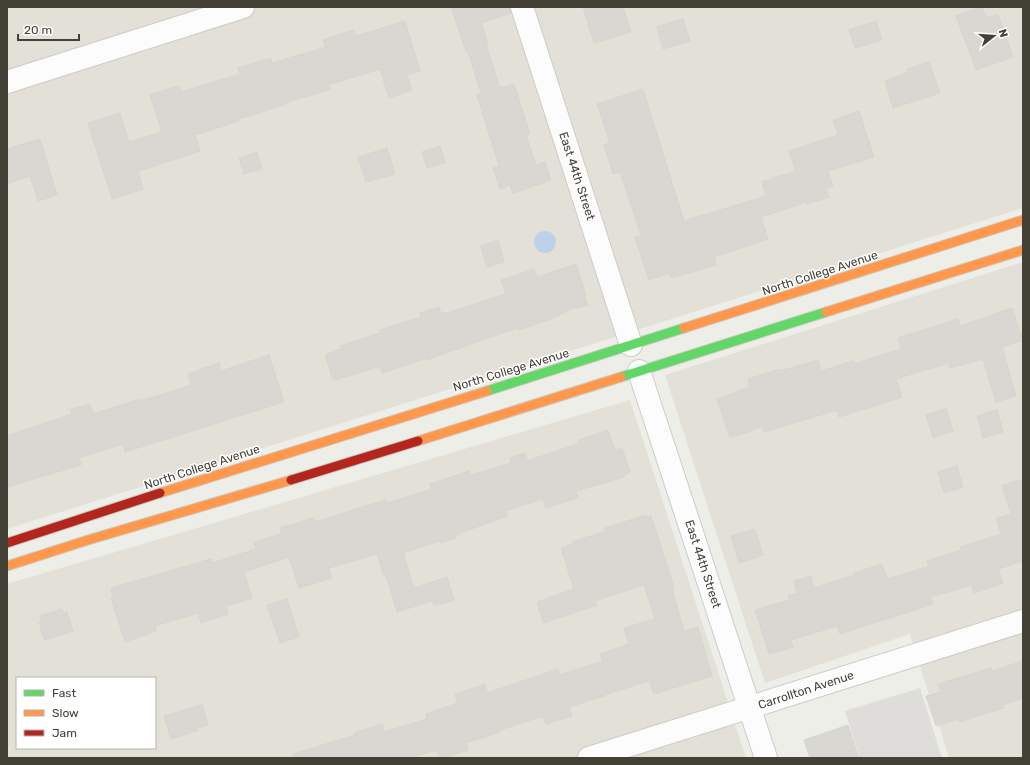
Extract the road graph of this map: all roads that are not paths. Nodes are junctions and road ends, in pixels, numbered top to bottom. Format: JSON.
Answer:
{"nodes":[{"id":1,"x":243,"y":7,"type":"edge"},
{"id":2,"x":522,"y":7,"type":"edge"},
{"id":3,"x":7,"y":82,"type":"edge"},
{"id":4,"x":1023,"y":220,"type":"edge"},
{"id":5,"x":1023,"y":250,"type":"edge"},
{"id":6,"x":631,"y":345,"type":"junction"},
{"id":7,"x":639,"y":370,"type":"junction"},
{"id":8,"x":7,"y":543,"type":"edge"},
{"id":9,"x":7,"y":566,"type":"edge"},
{"id":10,"x":1023,"y":621,"type":"edge"},
{"id":11,"x":749,"y":708,"type":"junction"},
{"id":12,"x":589,"y":758,"type":"edge"},
{"id":13,"x":766,"y":758,"type":"edge"}],
"edges":[{"from":1,"to":3,"type":"street"},
{"from":2,"to":6,"type":"street","name":"East 44th Street"},
{"from":4,"to":6,"type":"main road","name":"North College Avenue"},
{"from":5,"to":7,"type":"main road"},
{"from":6,"to":8,"type":"main road","name":"North College Avenue"},
{"from":7,"to":9,"type":"main road"},
{"from":7,"to":11,"type":"street","name":"East 44th Street"},
{"from":10,"to":11,"type":"street","name":"Carrollton Avenue"},
{"from":11,"to":12,"type":"street","name":"Carrollton Avenue"},
{"from":11,"to":13,"type":"street","name":"East 44th Street"}]}
